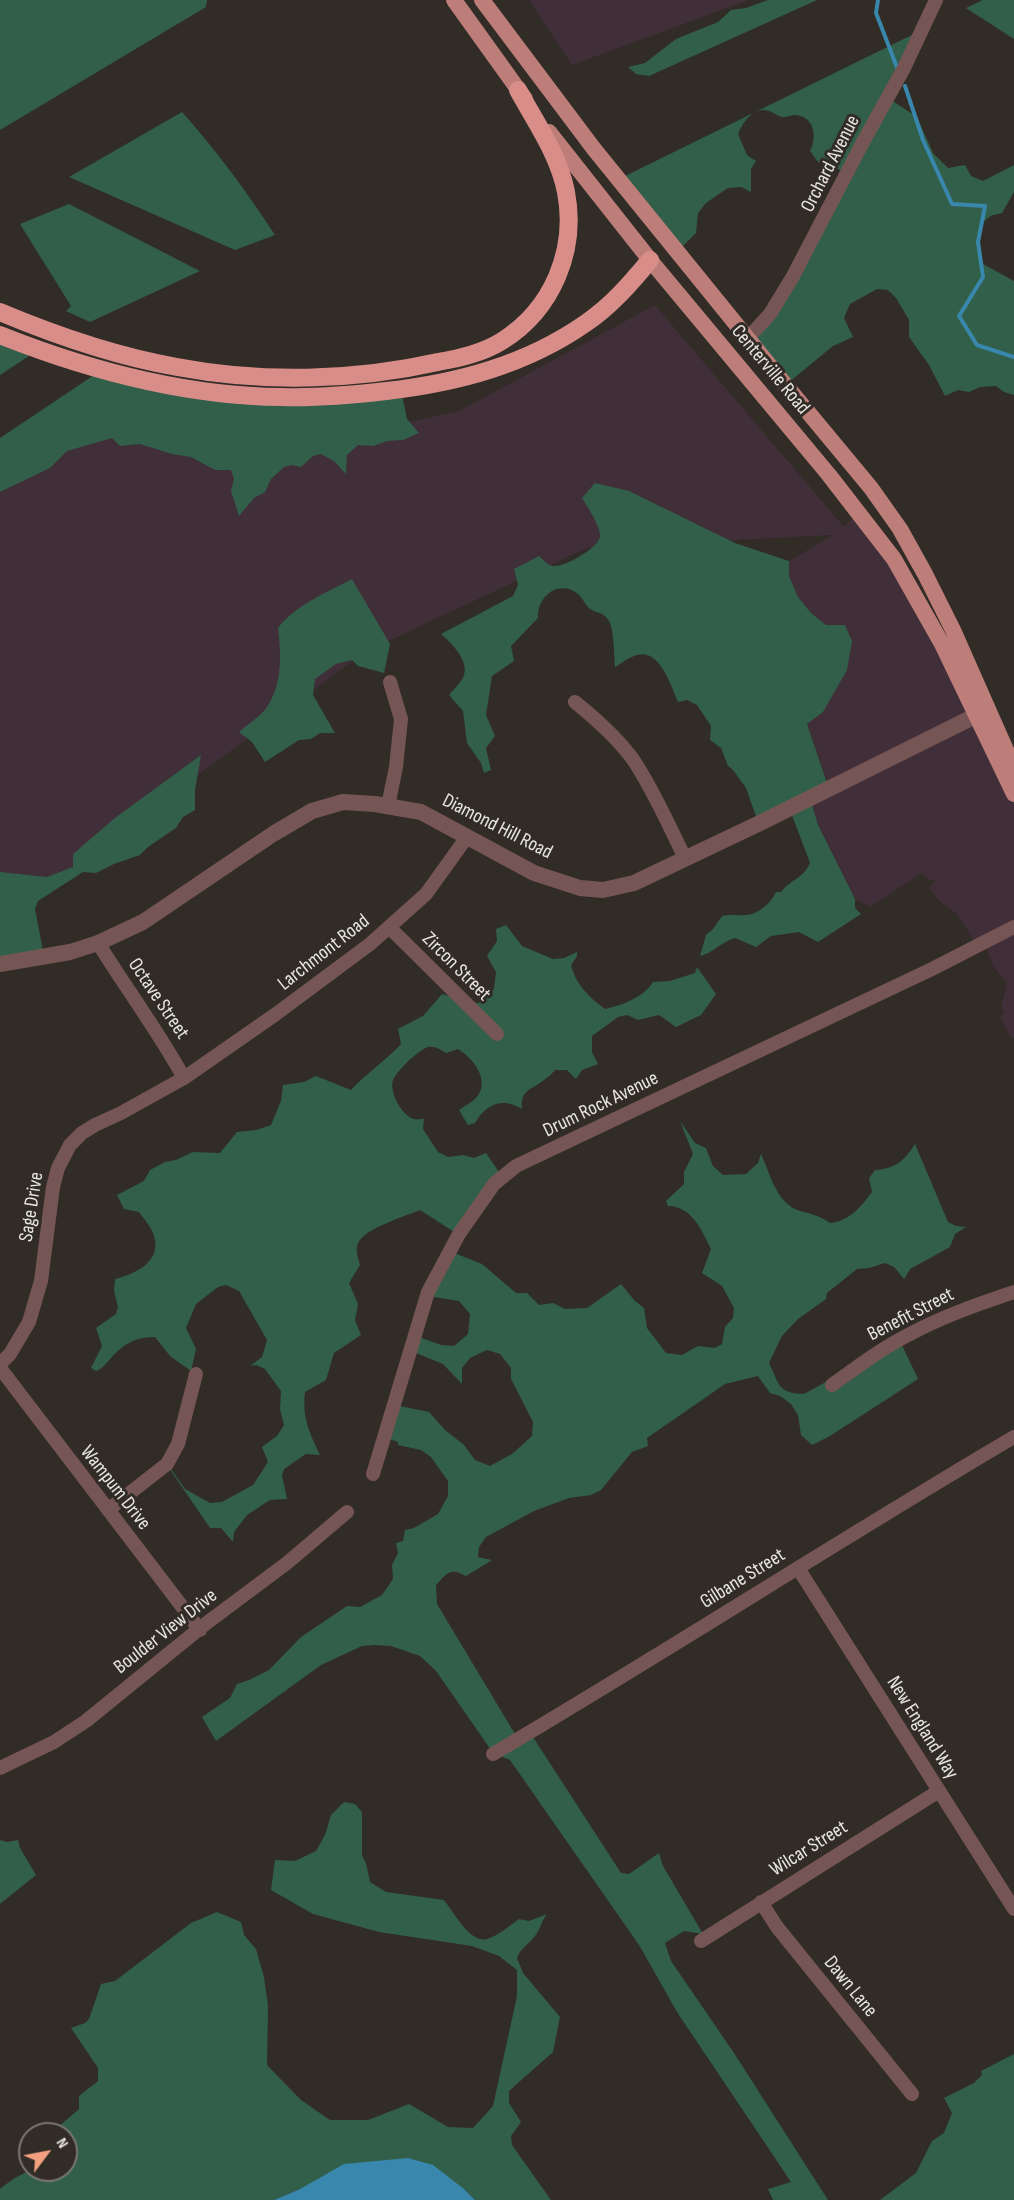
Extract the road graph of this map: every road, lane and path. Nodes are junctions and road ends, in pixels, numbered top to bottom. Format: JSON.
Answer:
{"nodes":[{"id":1,"x":454,"y":0,"type":"edge"},
{"id":2,"x":482,"y":0,"type":"edge"},
{"id":3,"x":936,"y":0,"type":"edge"},
{"id":4,"x":518,"y":90,"type":"junction"},
{"id":5,"x":662,"y":233,"type":"junction"},
{"id":6,"x":650,"y":260,"type":"junction"},
{"id":7,"x":0,"y":312,"type":"edge"},
{"id":8,"x":0,"y":334,"type":"edge"},
{"id":9,"x":748,"y":338,"type":"junction"},
{"id":10,"x":858,"y":473,"type":"junction"},
{"id":11,"x":871,"y":488,"type":"junction"},
{"id":12,"x":841,"y":491,"type":"junction"},
{"id":13,"x":854,"y":508,"type":"junction"},
{"id":14,"x":390,"y":682,"type":"dead end"},
{"id":15,"x":575,"y":702,"type":"dead end"},
{"id":16,"x":982,"y":712,"type":"junction"},
{"id":17,"x":1014,"y":768,"type":"edge"},
{"id":18,"x":1014,"y":794,"type":"edge"},
{"id":19,"x":388,"y":806,"type":"junction"},
{"id":20,"x":467,"y":837,"type":"junction"},
{"id":21,"x":685,"y":858,"type":"junction"},
{"id":22,"x":389,"y":927,"type":"junction"},
{"id":23,"x":1014,"y":927,"type":"edge"},
{"id":24,"x":98,"y":943,"type":"junction"},
{"id":25,"x":0,"y":964,"type":"edge"},
{"id":26,"x":497,"y":1034,"type":"dead end"},
{"id":27,"x":184,"y":1078,"type":"junction"},
{"id":28,"x":1014,"y":1292,"type":"edge"},
{"id":29,"x":0,"y":1364,"type":"edge"},
{"id":30,"x":0,"y":1368,"type":"edge"},
{"id":31,"x":196,"y":1374,"type":"dead end"},
{"id":32,"x":832,"y":1385,"type":"dead end"},
{"id":33,"x":1014,"y":1437,"type":"edge"},
{"id":34,"x":373,"y":1474,"type":"dead end"},
{"id":35,"x":108,"y":1510,"type":"junction"},
{"id":36,"x":347,"y":1512,"type":"dead end"},
{"id":37,"x":798,"y":1568,"type":"junction"},
{"id":38,"x":200,"y":1630,"type":"junction"},
{"id":39,"x":493,"y":1754,"type":"dead end"},
{"id":40,"x":0,"y":1768,"type":"edge"},
{"id":41,"x":939,"y":1791,"type":"junction"},
{"id":42,"x":761,"y":1902,"type":"junction"},
{"id":43,"x":1014,"y":1909,"type":"edge"},
{"id":44,"x":701,"y":1941,"type":"dead end"},
{"id":45,"x":912,"y":2094,"type":"dead end"}],
"edges":[{"from":1,"to":4,"type":"main road","name":"Centerville Road"},
{"from":2,"to":5,"type":"main road","name":"Centerville Road"},
{"from":3,"to":9,"type":"street","name":"Orchard Avenue"},
{"from":4,"to":6,"type":"main road","name":"Centerville Road"},
{"from":4,"to":7,"type":"highway"},
{"from":5,"to":6,"type":"main road"},
{"from":5,"to":9,"type":"main road","name":"Centerville Road"},
{"from":6,"to":8,"type":"highway"},
{"from":6,"to":12,"type":"main road","name":"Centerville Road"},
{"from":9,"to":10,"type":"main road","name":"Centerville Road"},
{"from":10,"to":11,"type":"main road","name":"Centerville Road"},
{"from":10,"to":12,"type":"main road"},
{"from":11,"to":13,"type":"main road"},
{"from":11,"to":16,"type":"main road","name":"Centerville Road"},
{"from":12,"to":13,"type":"main road","name":"Centerville Road"},
{"from":13,"to":16,"type":"main road","name":"Centerville Road"},
{"from":14,"to":19,"type":"street"},
{"from":15,"to":21,"type":"street"},
{"from":16,"to":17,"type":"main road","name":"Centerville Road"},
{"from":16,"to":18,"type":"main road","name":"Centerville Road"},
{"from":16,"to":21,"type":"street","name":"Diamond Hill Road"},
{"from":19,"to":20,"type":"street","name":"Diamond Hill Road"},
{"from":19,"to":24,"type":"street","name":"Diamond Hill Road"},
{"from":20,"to":21,"type":"street","name":"Diamond Hill Road"},
{"from":20,"to":22,"type":"street","name":"Larchmont Road"},
{"from":22,"to":26,"type":"street","name":"Zircon Street"},
{"from":22,"to":27,"type":"street","name":"Larchmont Road"},
{"from":23,"to":34,"type":"street","name":"Drum Rock Avenue"},
{"from":24,"to":25,"type":"street","name":"Diamond Hill Road"},
{"from":24,"to":27,"type":"street","name":"Octave Street"},
{"from":27,"to":29,"type":"street","name":"Sage Drive"},
{"from":28,"to":32,"type":"street","name":"Benefit Street"},
{"from":30,"to":35,"type":"street","name":"Wampum Drive"},
{"from":31,"to":35,"type":"street"},
{"from":33,"to":37,"type":"street","name":"Gilbane Street"},
{"from":35,"to":38,"type":"street","name":"Wampum Drive"},
{"from":36,"to":38,"type":"street","name":"Boulder View Drive"},
{"from":37,"to":39,"type":"street","name":"Gilbane Street"},
{"from":37,"to":41,"type":"street","name":"New England Way"},
{"from":38,"to":40,"type":"street","name":"Boulder View Drive"},
{"from":41,"to":42,"type":"street","name":"Wilcar Street"},
{"from":41,"to":43,"type":"street","name":"New England Way"},
{"from":42,"to":44,"type":"street","name":"Wilcar Street"},
{"from":42,"to":45,"type":"street","name":"Dawn Lane"}]}
